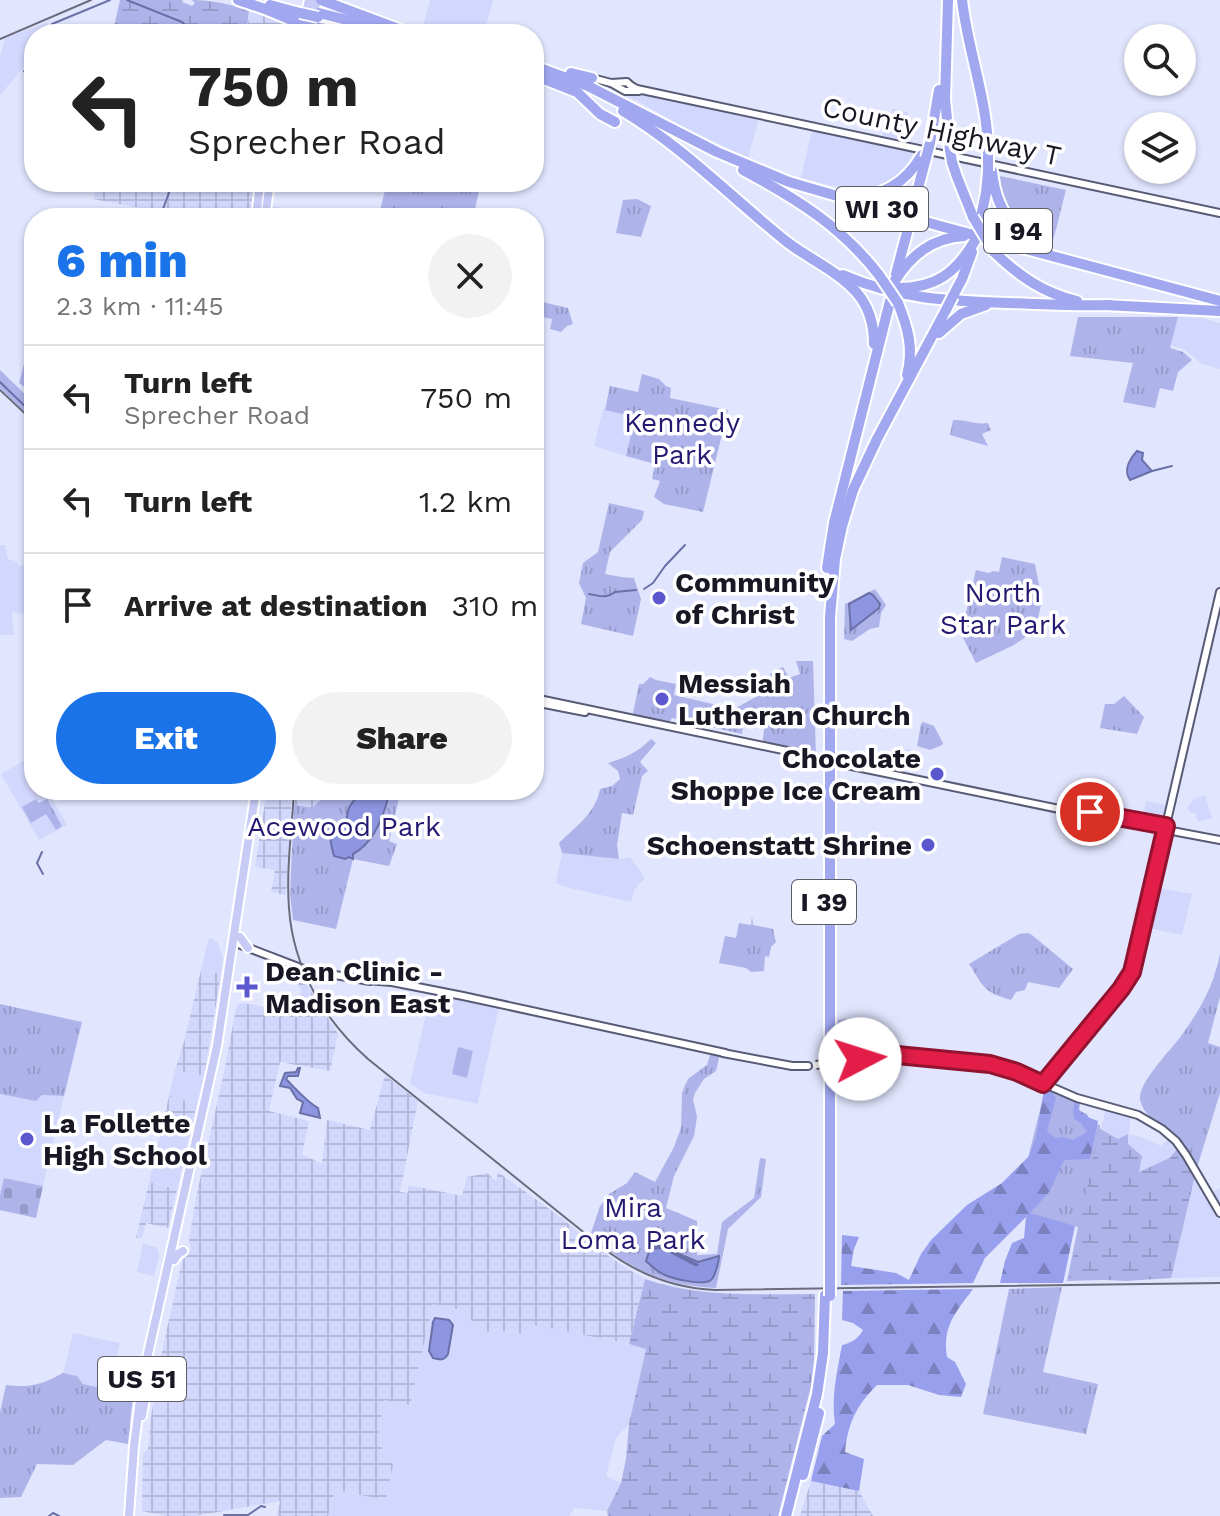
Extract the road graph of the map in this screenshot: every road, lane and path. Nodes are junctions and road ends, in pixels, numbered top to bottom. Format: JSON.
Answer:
{"nodes":[{"id":1,"x":238,"y":0,"type":"edge"},
{"id":2,"x":249,"y":0,"type":"edge"},
{"id":3,"x":267,"y":0,"type":"edge"},
{"id":4,"x":319,"y":0,"type":"edge"},
{"id":5,"x":328,"y":0,"type":"edge"},
{"id":6,"x":948,"y":0,"type":"edge"},
{"id":7,"x":962,"y":0,"type":"edge"},
{"id":8,"x":303,"y":7,"type":"edge"},
{"id":9,"x":351,"y":11,"type":"junction"},
{"id":10,"x":318,"y":15,"type":"junction"},
{"id":11,"x":292,"y":24,"type":"edge"},
{"id":12,"x":310,"y":24,"type":"edge"},
{"id":13,"x":350,"y":24,"type":"edge"},
{"id":14,"x":359,"y":24,"type":"edge"},
{"id":15,"x":385,"y":24,"type":"edge"},
{"id":16,"x":945,"y":56,"type":"junction"},
{"id":17,"x":544,"y":67,"type":"edge"},
{"id":18,"x":544,"y":69,"type":"edge"},
{"id":19,"x":544,"y":77,"type":"edge"},
{"id":20,"x":544,"y":78,"type":"edge"},
{"id":21,"x":592,"y":78,"type":"joint"},
{"id":22,"x":621,"y":107,"type":"junction"},
{"id":23,"x":615,"y":122,"type":"dead end"},
{"id":24,"x":678,"y":133,"type":"junction"},
{"id":25,"x":924,"y":156,"type":"junction"},
{"id":26,"x":990,"y":164,"type":"junction"},
{"id":27,"x":782,"y":179,"type":"junction"},
{"id":28,"x":1220,"y":213,"type":"edge"},
{"id":29,"x":979,"y":236,"type":"junction"},
{"id":30,"x":1076,"y":262,"type":"junction"},
{"id":31,"x":823,"y":266,"type":"junction"},
{"id":32,"x":861,"y":282,"type":"junction"},
{"id":33,"x":894,"y":283,"type":"junction"},
{"id":34,"x":1220,"y":301,"type":"edge"},
{"id":35,"x":894,"y":302,"type":"junction"},
{"id":36,"x":1035,"y":304,"type":"junction"},
{"id":37,"x":1109,"y":305,"type":"junction"},
{"id":38,"x":1220,"y":311,"type":"edge"},
{"id":39,"x":920,"y":361,"type":"junction"},
{"id":40,"x":897,"y":403,"type":"junction"},
{"id":41,"x":853,"y":444,"type":"junction"},
{"id":42,"x":1220,"y":592,"type":"edge"},
{"id":43,"x":1220,"y":608,"type":"edge"},
{"id":44,"x":544,"y":702,"type":"edge"},
{"id":45,"x":256,"y":800,"type":"edge"},
{"id":46,"x":257,"y":800,"type":"edge"},
{"id":47,"x":1166,"y":828,"type":"junction"},
{"id":48,"x":1220,"y":840,"type":"edge"},
{"id":49,"x":237,"y":945,"type":"junction"},
{"id":50,"x":1043,"y":1084,"type":"junction"},
{"id":51,"x":179,"y":1213,"type":"junction"},
{"id":52,"x":1220,"y":1213,"type":"edge"},
{"id":53,"x":174,"y":1247,"type":"junction"},
{"id":54,"x":170,"y":1277,"type":"junction"},
{"id":55,"x":827,"y":1283,"type":"junction"},
{"id":56,"x":828,"y":1296,"type":"junction"},
{"id":57,"x":132,"y":1516,"type":"edge"},
{"id":58,"x":786,"y":1516,"type":"edge"},
{"id":59,"x":793,"y":1516,"type":"edge"}],
"edges":[{"from":1,"to":11,"type":"highway"},
{"from":2,"to":8,"type":"highway"},
{"from":3,"to":8,"type":"highway"},
{"from":4,"to":9,"type":"highway"},
{"from":4,"to":12,"type":"main road"},
{"from":5,"to":9,"type":"highway"},
{"from":6,"to":16,"type":"highway","number":"I 39"},
{"from":7,"to":26,"type":"highway","number":"I 39"},
{"from":8,"to":10,"type":"highway","bridge":true},
{"from":9,"to":15,"type":"highway"},
{"from":10,"to":13,"type":"highway"},
{"from":10,"to":14,"type":"highway"},
{"from":16,"to":25,"type":"highway","number":"I 39","bridge":true},
{"from":16,"to":37,"type":"highway","number":"I 94","bridge":true},
{"from":17,"to":21,"type":"highway"},
{"from":18,"to":22,"type":"highway","number":"WI 30"},
{"from":19,"to":22,"type":"highway","number":"WI 30"},
{"from":20,"to":23,"type":"highway"},
{"from":21,"to":28,"type":"main road","name":"County Highway T"},
{"from":22,"to":24,"type":"highway","number":"WI 30"},
{"from":22,"to":31,"type":"highway","number":"WI 30"},
{"from":24,"to":27,"type":"highway","number":"WI 30"},
{"from":24,"to":35,"type":"highway","bridge":true},
{"from":25,"to":27,"type":"highway"},
{"from":25,"to":33,"type":"highway","number":"I 39","bridge":true},
{"from":26,"to":29,"type":"highway","number":"I 39"},
{"from":26,"to":30,"type":"highway","number":"I 94"},
{"from":27,"to":29,"type":"highway","number":"WI 30"},
{"from":29,"to":30,"type":"highway","number":"WI 30"},
{"from":29,"to":32,"type":"highway"},
{"from":29,"to":33,"type":"highway"},
{"from":29,"to":39,"type":"highway","number":"I 39","bridge":true},
{"from":30,"to":34,"type":"highway","number":"I 94"},
{"from":31,"to":32,"type":"highway","number":"WI 30"},
{"from":31,"to":41,"type":"highway"},
{"from":32,"to":36,"type":"highway","number":"WI 30"},
{"from":33,"to":35,"type":"highway","number":"I 39","bridge":true},
{"from":35,"to":40,"type":"highway"},
{"from":35,"to":41,"type":"highway","number":"I 39"},
{"from":36,"to":37,"type":"highway","number":"WI 30"},
{"from":36,"to":39,"type":"highway"},
{"from":37,"to":38,"type":"highway","number":"I 94"},
{"from":39,"to":40,"type":"highway","number":"I 39"},
{"from":40,"to":55,"type":"highway","number":"I 39"},
{"from":41,"to":55,"type":"highway","number":"I 39"},
{"from":42,"to":47,"type":"main road"},
{"from":43,"to":47,"type":"main road"},
{"from":44,"to":47,"type":"main road","bridge":true},
{"from":45,"to":49,"type":"main road","number":"US 51"},
{"from":46,"to":49,"type":"main road","number":"US 51"},
{"from":47,"to":48,"type":"main road"},
{"from":47,"to":50,"type":"main road"},
{"from":49,"to":50,"type":"main road","bridge":true},
{"from":49,"to":51,"type":"main road","number":"US 51"},
{"from":49,"to":53,"type":"main road","number":"US 51"},
{"from":50,"to":52,"type":"main road"},
{"from":51,"to":53,"type":"main road","number":"US 51"},
{"from":51,"to":53,"type":"main road"},
{"from":53,"to":54,"type":"main road","number":"US 51"},
{"from":53,"to":54,"type":"main road"},
{"from":53,"to":57,"type":"main road","number":"US 51"},
{"from":54,"to":57,"type":"main road","number":"US 51"},
{"from":55,"to":56,"type":"highway","number":"I 39","bridge":true},
{"from":56,"to":58,"type":"highway","number":"I 39"},
{"from":56,"to":59,"type":"highway","number":"I 39"}]}
